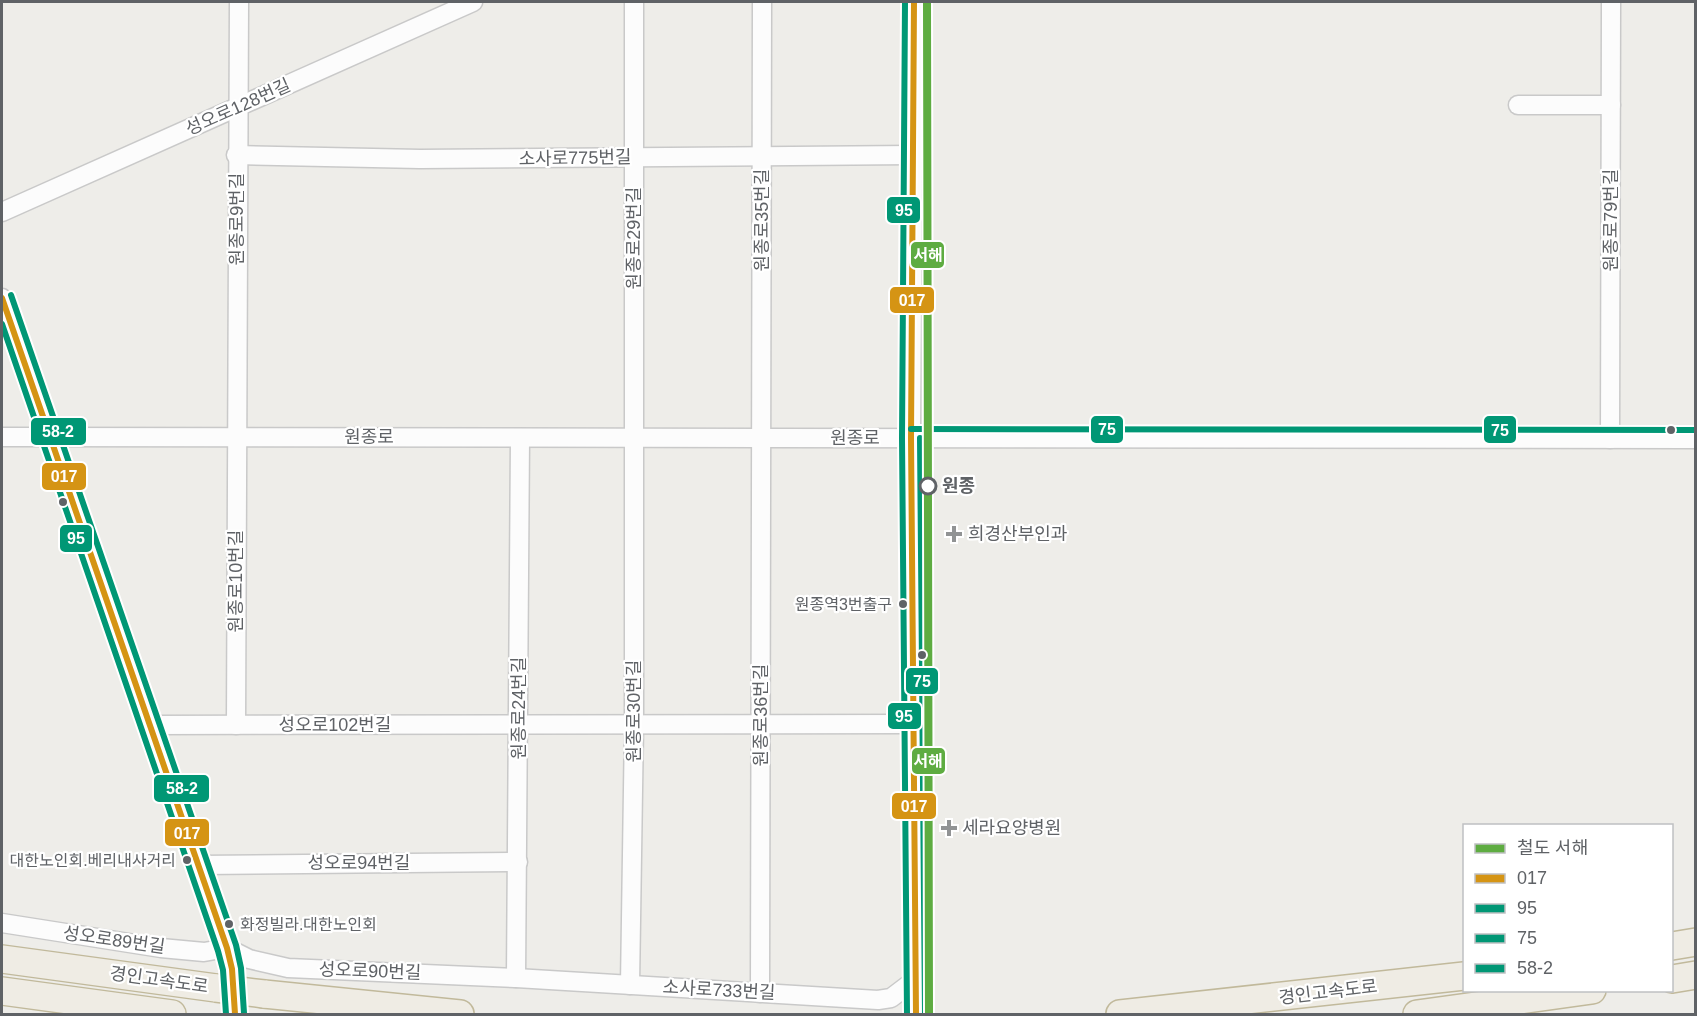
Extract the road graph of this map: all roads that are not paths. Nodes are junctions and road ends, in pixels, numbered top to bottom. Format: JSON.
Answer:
{"nodes":[{"id":1,"x":238,"y":2,"type":"edge"},
{"id":2,"x":473,"y":2,"type":"edge"},
{"id":3,"x":634,"y":2,"type":"edge"},
{"id":4,"x":762,"y":2,"type":"edge"},
{"id":5,"x":914,"y":2,"type":"edge"},
{"id":6,"x":1611,"y":2,"type":"edge"},
{"id":7,"x":1518,"y":105,"type":"dead end"},
{"id":8,"x":1611,"y":105,"type":"junction"},
{"id":9,"x":239,"y":107,"type":"junction"},
{"id":10,"x":236,"y":155,"type":"junction"},
{"id":11,"x":913,"y":155,"type":"junction"},
{"id":12,"x":633,"y":157,"type":"junction"},
{"id":13,"x":762,"y":157,"type":"junction"},
{"id":14,"x":2,"y":212,"type":"edge"},
{"id":15,"x":2,"y":298,"type":"edge"},
{"id":16,"x":2,"y":437,"type":"edge"},
{"id":17,"x":51,"y":437,"type":"junction"},
{"id":18,"x":237,"y":437,"type":"junction"},
{"id":19,"x":520,"y":438,"type":"junction"},
{"id":20,"x":634,"y":438,"type":"junction"},
{"id":21,"x":762,"y":438,"type":"junction"},
{"id":22,"x":911,"y":438,"type":"junction"},
{"id":23,"x":1610,"y":439,"type":"junction"},
{"id":24,"x":1695,"y":439,"type":"edge"},
{"id":25,"x":760,"y":724,"type":"junction"},
{"id":26,"x":914,"y":724,"type":"junction"},
{"id":27,"x":151,"y":725,"type":"junction"},
{"id":28,"x":236,"y":725,"type":"junction"},
{"id":29,"x":519,"y":725,"type":"junction"},
{"id":30,"x":634,"y":725,"type":"junction"},
{"id":31,"x":518,"y":862,"type":"junction"},
{"id":32,"x":200,"y":865,"type":"junction"},
{"id":33,"x":2,"y":923,"type":"edge"},
{"id":34,"x":1695,"y":942,"type":"edge"},
{"id":35,"x":1673,"y":946,"type":"edge"},
{"id":36,"x":227,"y":948,"type":"junction"},
{"id":37,"x":2,"y":959,"type":"edge"},
{"id":38,"x":1695,"y":975,"type":"edge"},
{"id":39,"x":1463,"y":976,"type":"edge"},
{"id":40,"x":516,"y":978,"type":"junction"},
{"id":41,"x":916,"y":979,"type":"junction"},
{"id":42,"x":1673,"y":979,"type":"edge"},
{"id":43,"x":630,"y":985,"type":"junction"},
{"id":44,"x":2,"y":991,"type":"edge"},
{"id":45,"x":1577,"y":992,"type":"edge"},
{"id":46,"x":760,"y":993,"type":"junction"},
{"id":47,"x":916,"y":1006,"type":"dead end"},
{"id":48,"x":172,"y":1014,"type":"edge"},
{"id":49,"x":235,"y":1014,"type":"edge"},
{"id":50,"x":460,"y":1014,"type":"edge"},
{"id":51,"x":1120,"y":1014,"type":"edge"},
{"id":52,"x":1417,"y":1014,"type":"edge"}],
"edges":[{"from":1,"to":9,"type":"street","name":"원종로9번길"},
{"from":2,"to":9,"type":"street","name":"성오로128번길"},
{"from":3,"to":12,"type":"street","name":"원종로29번길"},
{"from":4,"to":13,"type":"street","name":"원종로35번길"},
{"from":5,"to":11,"type":"street"},
{"from":6,"to":8,"type":"street","name":"원종로79번길"},
{"from":7,"to":8,"type":"street"},
{"from":8,"to":23,"type":"street","name":"원종로79번길"},
{"from":9,"to":10,"type":"street","name":"원종로9번길"},
{"from":9,"to":14,"type":"street","name":"성오로128번길"},
{"from":10,"to":12,"type":"street","name":"소사로775번길"},
{"from":10,"to":18,"type":"street","name":"원종로9번길"},
{"from":11,"to":13,"type":"street","name":"소사로775번길"},
{"from":11,"to":22,"type":"street"},
{"from":12,"to":13,"type":"street","name":"소사로775번길"},
{"from":12,"to":20,"type":"street","name":"원종로29번길"},
{"from":13,"to":21,"type":"street","name":"원종로35번길"},
{"from":15,"to":17,"type":"street"},
{"from":16,"to":17,"type":"street","name":"원종로"},
{"from":17,"to":18,"type":"street","name":"원종로"},
{"from":17,"to":27,"type":"street"},
{"from":18,"to":19,"type":"street","name":"원종로"},
{"from":18,"to":28,"type":"street","name":"원종로10번길"},
{"from":19,"to":20,"type":"street","name":"원종로"},
{"from":19,"to":29,"type":"street","name":"원종로24번길"},
{"from":20,"to":21,"type":"street","name":"원종로"},
{"from":20,"to":30,"type":"street","name":"원종로30번길"},
{"from":21,"to":22,"type":"street","name":"원종로"},
{"from":21,"to":25,"type":"street","name":"원종로36번길"},
{"from":22,"to":23,"type":"street","name":"원종로"},
{"from":22,"to":26,"type":"street"},
{"from":23,"to":24,"type":"street","name":"원종로"},
{"from":25,"to":26,"type":"street","name":"성오로102번길"},
{"from":25,"to":30,"type":"street","name":"성오로102번길"},
{"from":25,"to":46,"type":"street","name":"원종로36번길"},
{"from":26,"to":41,"type":"street"},
{"from":27,"to":28,"type":"street","name":"성오로102번길"},
{"from":27,"to":32,"type":"street"},
{"from":28,"to":29,"type":"street","name":"성오로102번길"},
{"from":29,"to":30,"type":"street","name":"성오로102번길"},
{"from":29,"to":31,"type":"street","name":"원종로24번길"},
{"from":30,"to":43,"type":"street","name":"원종로30번길"},
{"from":31,"to":32,"type":"street","name":"성오로94번길"},
{"from":31,"to":40,"type":"street","name":"원종로24번길"},
{"from":32,"to":36,"type":"street"},
{"from":33,"to":36,"type":"street","name":"성오로89번길"},
{"from":34,"to":35,"type":"highway"},
{"from":36,"to":40,"type":"street","name":"성오로90번길"},
{"from":36,"to":49,"type":"street"},
{"from":37,"to":50,"type":"highway","name":"경인고속도로","bridge":true},
{"from":38,"to":42,"type":"highway"},
{"from":39,"to":51,"type":"highway","name":"경인고속도로"},
{"from":40,"to":43,"type":"street","name":"소사로733번길"},
{"from":41,"to":46,"type":"street","name":"소사로733번길"},
{"from":41,"to":47,"type":"street"},
{"from":43,"to":46,"type":"street","name":"소사로733번길"},
{"from":44,"to":48,"type":"highway","name":"경인고속도로"},
{"from":45,"to":52,"type":"highway"}]}
